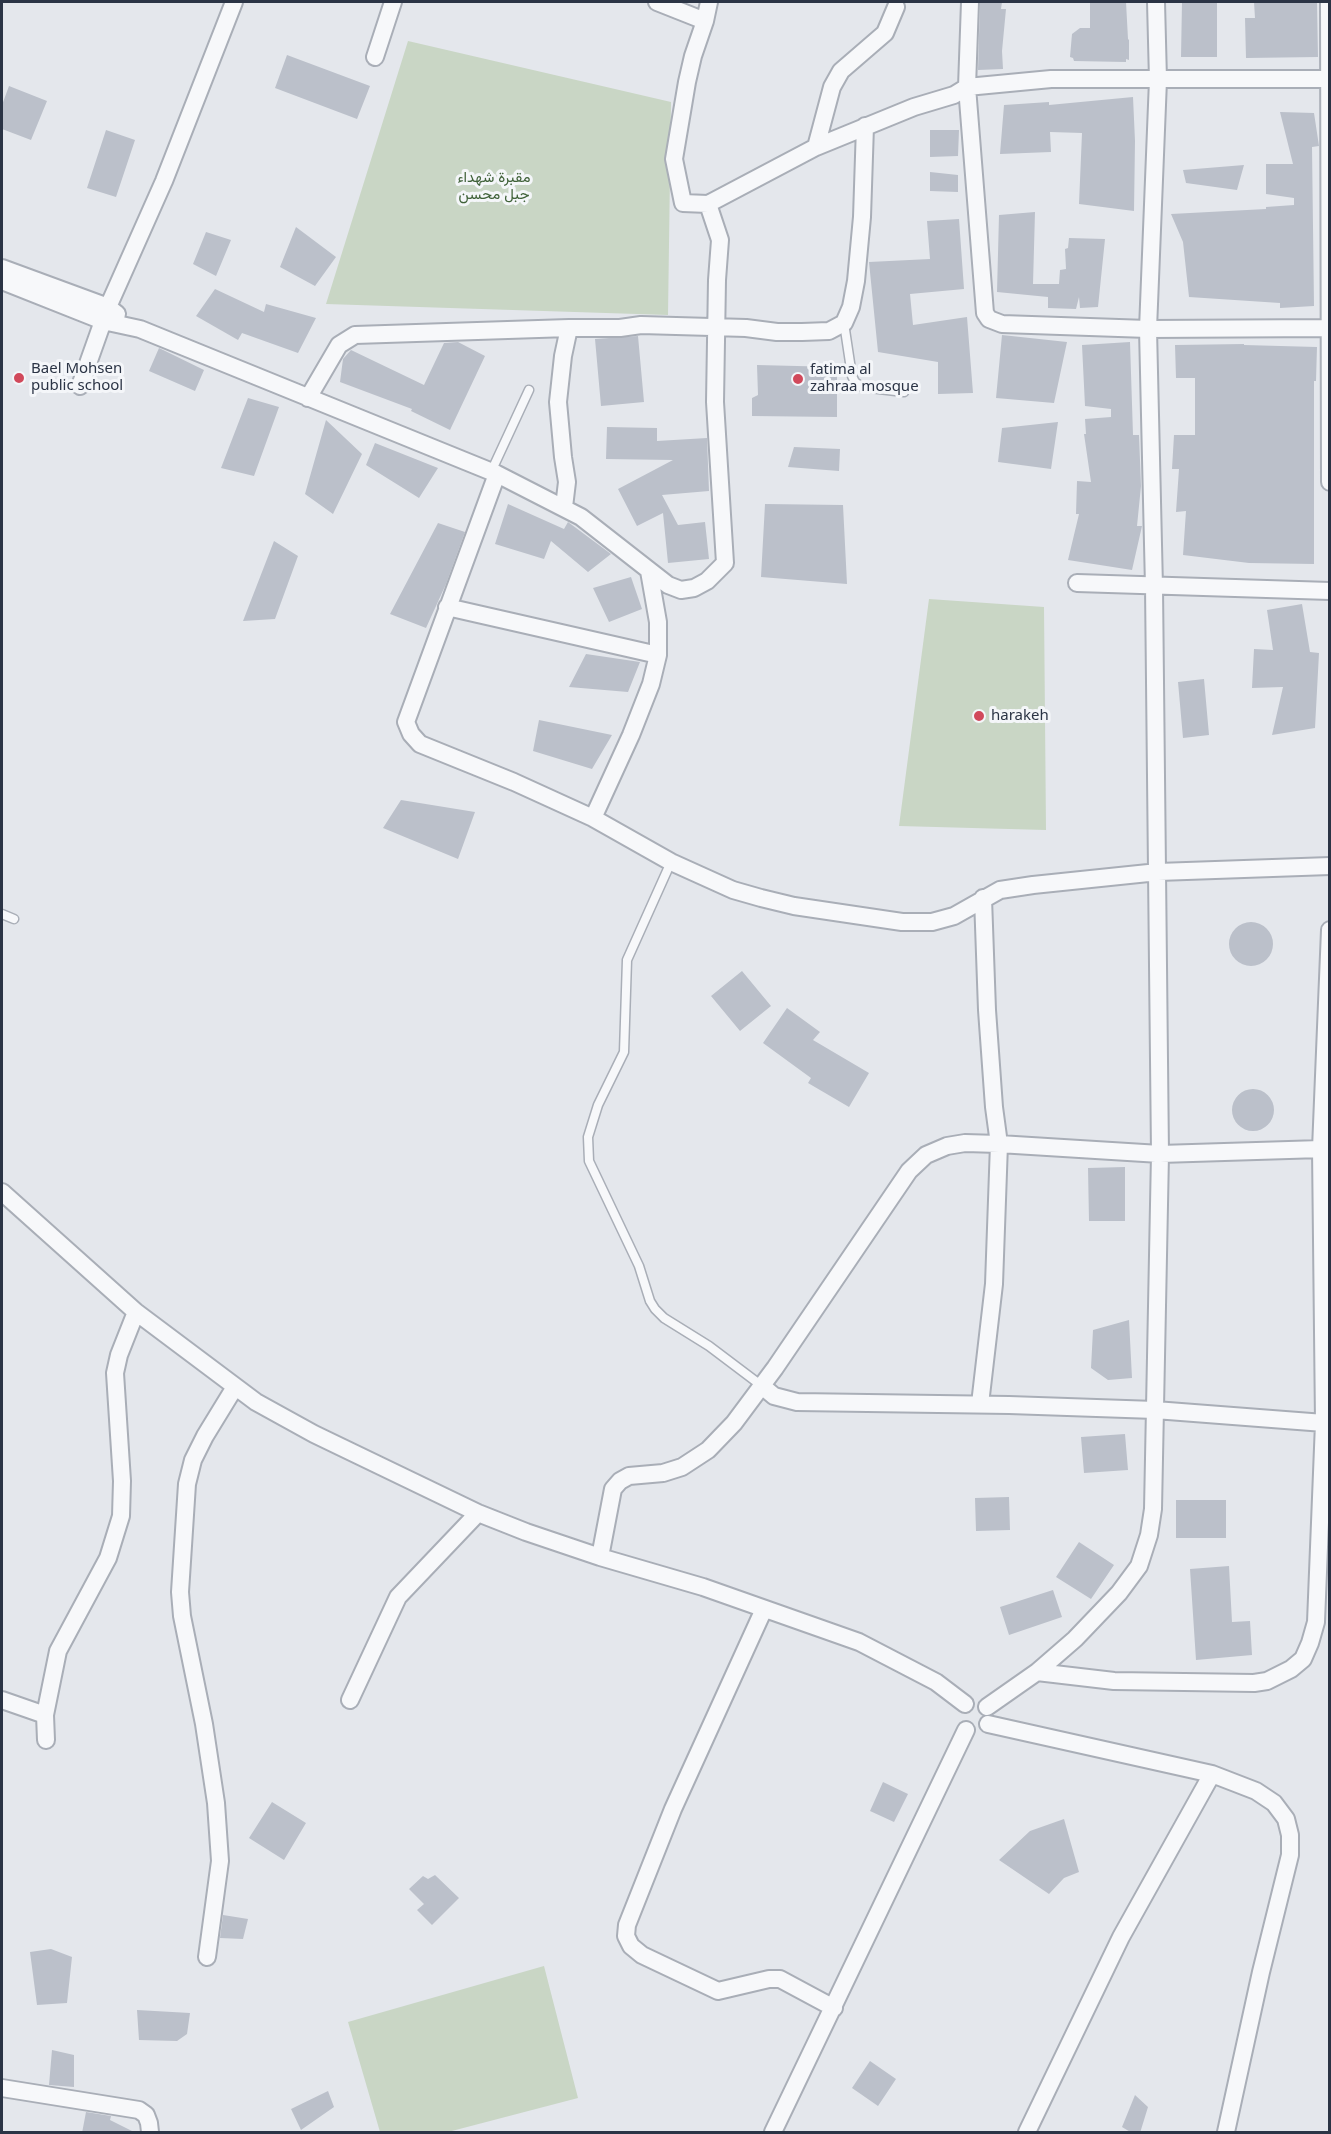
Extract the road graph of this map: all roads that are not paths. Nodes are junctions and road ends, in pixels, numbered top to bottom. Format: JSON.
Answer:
{"nodes":[{"id":1,"x":234,"y":2,"type":"edge"},
{"id":2,"x":393,"y":2,"type":"edge"},
{"id":3,"x":657,"y":2,"type":"edge"},
{"id":4,"x":709,"y":2,"type":"edge"},
{"id":5,"x":970,"y":2,"type":"edge"},
{"id":6,"x":1156,"y":2,"type":"edge"},
{"id":7,"x":1329,"y":2,"type":"edge"},
{"id":8,"x":896,"y":7,"type":"dead end"},
{"id":9,"x":705,"y":21,"type":"junction"},
{"id":10,"x":375,"y":57,"type":"dead end"},
{"id":11,"x":1329,"y":79,"type":"edge"},
{"id":12,"x":1158,"y":80,"type":"junction"},
{"id":13,"x":967,"y":87,"type":"junction"},
{"id":14,"x":865,"y":126,"type":"junction"},
{"id":15,"x":816,"y":147,"type":"junction"},
{"id":16,"x":708,"y":204,"type":"junction"},
{"id":17,"x":2,"y":268,"type":"edge"},
{"id":18,"x":2,"y":280,"type":"edge"},
{"id":19,"x":105,"y":314,"type":"junction"},
{"id":20,"x":844,"y":323,"type":"junction"},
{"id":21,"x":717,"y":327,"type":"junction"},
{"id":22,"x":569,"y":328,"type":"junction"},
{"id":23,"x":1329,"y":328,"type":"edge"},
{"id":24,"x":1148,"y":329,"type":"junction"},
{"id":25,"x":80,"y":386,"type":"dead end"},
{"id":26,"x":529,"y":390,"type":"dead end"},
{"id":27,"x":904,"y":392,"type":"dead end"},
{"id":28,"x":308,"y":398,"type":"junction"},
{"id":29,"x":494,"y":473,"type":"junction"},
{"id":30,"x":1329,"y":482,"type":"edge"},
{"id":31,"x":564,"y":507,"type":"junction"},
{"id":32,"x":649,"y":571,"type":"junction"},
{"id":33,"x":1077,"y":583,"type":"dead end"},
{"id":34,"x":1154,"y":587,"type":"junction"},
{"id":35,"x":1329,"y":591,"type":"edge"},
{"id":36,"x":447,"y":607,"type":"junction"},
{"id":37,"x":658,"y":656,"type":"junction"},
{"id":38,"x":592,"y":818,"type":"junction"},
{"id":39,"x":671,"y":862,"type":"junction"},
{"id":40,"x":1329,"y":866,"type":"edge"},
{"id":41,"x":1158,"y":872,"type":"junction"},
{"id":42,"x":983,"y":898,"type":"junction"},
{"id":43,"x":2,"y":914,"type":"edge"},
{"id":44,"x":14,"y":920,"type":"dead end"},
{"id":45,"x":1329,"y":930,"type":"edge"},
{"id":46,"x":999,"y":1144,"type":"junction"},
{"id":47,"x":1321,"y":1149,"type":"junction"},
{"id":48,"x":1160,"y":1154,"type":"junction"},
{"id":49,"x":2,"y":1192,"type":"edge"},
{"id":50,"x":136,"y":1312,"type":"junction"},
{"id":51,"x":762,"y":1386,"type":"junction"},
{"id":52,"x":235,"y":1387,"type":"junction"},
{"id":53,"x":980,"y":1404,"type":"junction"},
{"id":54,"x":1155,"y":1410,"type":"junction"},
{"id":55,"x":1324,"y":1423,"type":"junction"},
{"id":56,"x":478,"y":1513,"type":"junction"},
{"id":57,"x":600,"y":1557,"type":"junction"},
{"id":58,"x":764,"y":1609,"type":"junction"},
{"id":59,"x":1037,"y":1672,"type":"junction"},
{"id":60,"x":2,"y":1700,"type":"edge"},
{"id":61,"x":350,"y":1700,"type":"dead end"},
{"id":62,"x":964,"y":1704,"type":"junction"},
{"id":63,"x":987,"y":1707,"type":"junction"},
{"id":64,"x":45,"y":1715,"type":"junction"},
{"id":65,"x":988,"y":1724,"type":"junction"},
{"id":66,"x":966,"y":1730,"type":"junction"},
{"id":67,"x":45,"y":1740,"type":"dead end"},
{"id":68,"x":1212,"y":1774,"type":"junction"},
{"id":69,"x":207,"y":1957,"type":"dead end"},
{"id":70,"x":834,"y":2008,"type":"junction"},
{"id":71,"x":2,"y":2088,"type":"edge"},
{"id":72,"x":150,"y":2133,"type":"edge"},
{"id":73,"x":773,"y":2133,"type":"edge"},
{"id":74,"x":1027,"y":2133,"type":"edge"},
{"id":75,"x":1227,"y":2133,"type":"edge"}],
"edges":[{"from":1,"to":19,"type":"street"},
{"from":2,"to":10,"type":"street"},
{"from":3,"to":9,"type":"street"},
{"from":4,"to":9,"type":"street"},
{"from":5,"to":13,"type":"street"},
{"from":6,"to":12,"type":"street"},
{"from":7,"to":11,"type":"street"},
{"from":8,"to":15,"type":"street"},
{"from":9,"to":16,"type":"street"},
{"from":11,"to":12,"type":"street"},
{"from":11,"to":23,"type":"street"},
{"from":12,"to":13,"type":"street"},
{"from":12,"to":24,"type":"street"},
{"from":13,"to":14,"type":"street"},
{"from":13,"to":24,"type":"street"},
{"from":14,"to":15,"type":"street"},
{"from":14,"to":20,"type":"street"},
{"from":15,"to":16,"type":"street"},
{"from":16,"to":21,"type":"street"},
{"from":17,"to":19,"type":"street"},
{"from":18,"to":19,"type":"street"},
{"from":19,"to":25,"type":"street"},
{"from":19,"to":28,"type":"street"},
{"from":20,"to":21,"type":"street"},
{"from":20,"to":27,"type":"lane"},
{"from":21,"to":22,"type":"street"},
{"from":21,"to":32,"type":"street"},
{"from":22,"to":28,"type":"street"},
{"from":22,"to":31,"type":"street"},
{"from":23,"to":24,"type":"street"},
{"from":23,"to":30,"type":"street"},
{"from":24,"to":34,"type":"street"},
{"from":26,"to":29,"type":"lane"},
{"from":28,"to":29,"type":"street"},
{"from":29,"to":31,"type":"street"},
{"from":29,"to":36,"type":"street"},
{"from":31,"to":32,"type":"street"},
{"from":32,"to":37,"type":"street"},
{"from":33,"to":34,"type":"street"},
{"from":34,"to":35,"type":"street"},
{"from":34,"to":41,"type":"street"},
{"from":36,"to":37,"type":"street"},
{"from":36,"to":38,"type":"street"},
{"from":37,"to":38,"type":"street"},
{"from":38,"to":39,"type":"street"},
{"from":39,"to":42,"type":"street"},
{"from":39,"to":51,"type":"lane"},
{"from":40,"to":41,"type":"street"},
{"from":41,"to":42,"type":"street"},
{"from":41,"to":48,"type":"street"},
{"from":42,"to":46,"type":"street"},
{"from":43,"to":44,"type":"lane"},
{"from":45,"to":47,"type":"street"},
{"from":46,"to":48,"type":"street"},
{"from":46,"to":51,"type":"street"},
{"from":46,"to":53,"type":"street"},
{"from":47,"to":48,"type":"street"},
{"from":47,"to":55,"type":"street"},
{"from":48,"to":54,"type":"street"},
{"from":49,"to":50,"type":"street"},
{"from":50,"to":52,"type":"street"},
{"from":50,"to":64,"type":"street"},
{"from":51,"to":53,"type":"street"},
{"from":51,"to":57,"type":"street"},
{"from":52,"to":56,"type":"street"},
{"from":52,"to":69,"type":"street"},
{"from":53,"to":54,"type":"street"},
{"from":54,"to":55,"type":"street"},
{"from":54,"to":59,"type":"street"},
{"from":55,"to":59,"type":"street"},
{"from":56,"to":57,"type":"street"},
{"from":56,"to":61,"type":"street"},
{"from":57,"to":58,"type":"street"},
{"from":58,"to":62,"type":"street"},
{"from":58,"to":70,"type":"street"},
{"from":59,"to":63,"type":"street"},
{"from":60,"to":64,"type":"street"},
{"from":62,"to":63,"type":"street"},
{"from":62,"to":66,"type":"street"},
{"from":63,"to":65,"type":"street"},
{"from":64,"to":67,"type":"street"},
{"from":65,"to":66,"type":"street"},
{"from":65,"to":68,"type":"street"},
{"from":66,"to":70,"type":"street"},
{"from":68,"to":74,"type":"street"},
{"from":68,"to":75,"type":"street"},
{"from":70,"to":73,"type":"street"},
{"from":71,"to":72,"type":"street"}]}
